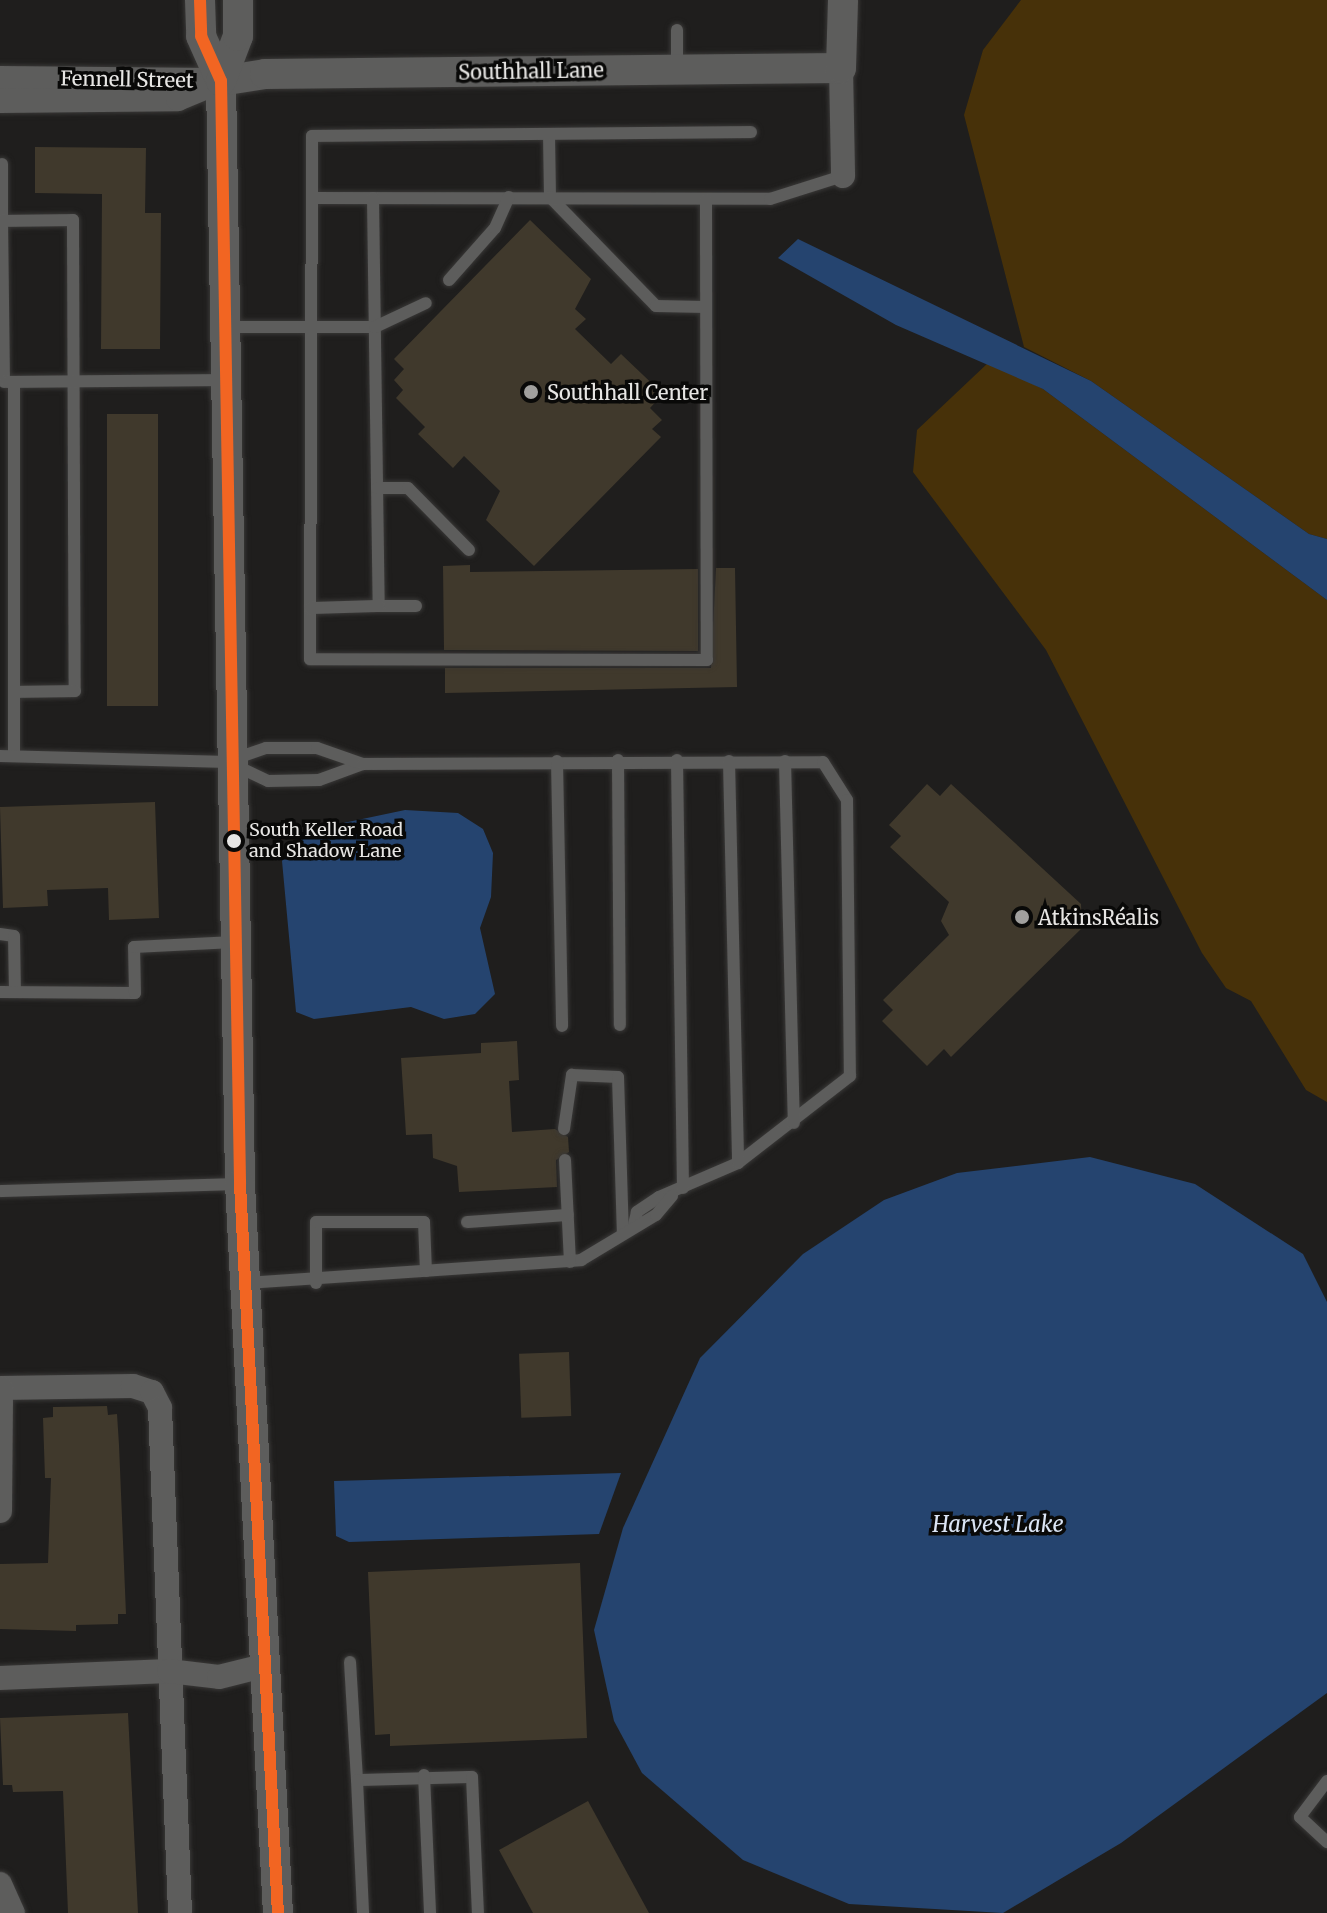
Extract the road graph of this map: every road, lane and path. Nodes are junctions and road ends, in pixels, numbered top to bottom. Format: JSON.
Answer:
{"nodes":[{"id":1,"x":200,"y":0,"type":"edge"},
{"id":2,"x":238,"y":0,"type":"edge"},
{"id":3,"x":843,"y":0,"type":"edge"},
{"id":4,"x":677,"y":30,"type":"dead end"},
{"id":5,"x":841,"y":68,"type":"junction"},
{"id":6,"x":677,"y":70,"type":"junction"},
{"id":7,"x":0,"y":78,"type":"edge"},
{"id":8,"x":221,"y":81,"type":"junction"},
{"id":9,"x":0,"y":101,"type":"edge"},
{"id":10,"x":751,"y":132,"type":"dead end"},
{"id":11,"x":549,"y":134,"type":"junction"},
{"id":12,"x":2,"y":164,"type":"edge"},
{"id":13,"x":843,"y":176,"type":"joint"},
{"id":14,"x":509,"y":197,"type":"junction"},
{"id":15,"x":550,"y":197,"type":"junction"},
{"id":16,"x":312,"y":198,"type":"junction"},
{"id":17,"x":373,"y":198,"type":"junction"},
{"id":18,"x":706,"y":200,"type":"junction"},
{"id":19,"x":2,"y":221,"type":"junction"},
{"id":20,"x":449,"y":280,"type":"dead end"},
{"id":21,"x":426,"y":303,"type":"dead end"},
{"id":22,"x":706,"y":307,"type":"junction"},
{"id":23,"x":312,"y":326,"type":"junction"},
{"id":24,"x":223,"y":327,"type":"junction"},
{"id":25,"x":375,"y":327,"type":"junction"},
{"id":26,"x":223,"y":380,"type":"junction"},
{"id":27,"x":75,"y":381,"type":"junction"},
{"id":28,"x":6,"y":382,"type":"edge"},
{"id":29,"x":377,"y":488,"type":"junction"},
{"id":30,"x":469,"y":550,"type":"dead end"},
{"id":31,"x":379,"y":606,"type":"junction"},
{"id":32,"x":416,"y":606,"type":"dead end"},
{"id":33,"x":310,"y":608,"type":"junction"},
{"id":34,"x":14,"y":692,"type":"junction"},
{"id":35,"x":7,"y":755,"type":"edge"},
{"id":36,"x":618,"y":760,"type":"junction"},
{"id":37,"x":677,"y":760,"type":"junction"},
{"id":38,"x":557,"y":761,"type":"junction"},
{"id":39,"x":729,"y":761,"type":"junction"},
{"id":40,"x":785,"y":761,"type":"junction"},
{"id":41,"x":228,"y":762,"type":"junction"},
{"id":42,"x":363,"y":764,"type":"junction"},
{"id":43,"x":0,"y":934,"type":"edge"},
{"id":44,"x":235,"y":942,"type":"junction"},
{"id":45,"x":0,"y":992,"type":"edge"},
{"id":46,"x":15,"y":992,"type":"junction"},
{"id":47,"x":620,"y":1025,"type":"dead end"},
{"id":48,"x":562,"y":1026,"type":"dead end"},
{"id":49,"x":794,"y":1123,"type":"junction"},
{"id":50,"x":564,"y":1129,"type":"dead end"},
{"id":51,"x":565,"y":1160,"type":"dead end"},
{"id":52,"x":738,"y":1163,"type":"junction"},
{"id":53,"x":240,"y":1184,"type":"junction"},
{"id":54,"x":683,"y":1188,"type":"junction"},
{"id":55,"x":0,"y":1191,"type":"edge"},
{"id":56,"x":568,"y":1215,"type":"junction"},
{"id":57,"x":467,"y":1222,"type":"dead end"},
{"id":58,"x":623,"y":1233,"type":"junction"},
{"id":59,"x":570,"y":1262,"type":"junction"},
{"id":60,"x":426,"y":1271,"type":"junction"},
{"id":61,"x":245,"y":1283,"type":"junction"},
{"id":62,"x":316,"y":1283,"type":"junction"},
{"id":63,"x":1,"y":1388,"type":"edge"},
{"id":64,"x":0,"y":1511,"type":"edge"},
{"id":65,"x":350,"y":1662,"type":"dead end"},
{"id":66,"x":263,"y":1666,"type":"junction"},
{"id":67,"x":169,"y":1671,"type":"junction"},
{"id":68,"x":0,"y":1678,"type":"edge"},
{"id":69,"x":424,"y":1775,"type":"junction"},
{"id":70,"x":357,"y":1780,"type":"junction"},
{"id":71,"x":1327,"y":1781,"type":"edge"},
{"id":72,"x":1327,"y":1842,"type":"edge"},
{"id":73,"x":0,"y":1884,"type":"edge"},
{"id":74,"x":13,"y":1913,"type":"edge"},
{"id":75,"x":180,"y":1913,"type":"edge"},
{"id":76,"x":278,"y":1913,"type":"edge"},
{"id":77,"x":363,"y":1913,"type":"edge"},
{"id":78,"x":430,"y":1913,"type":"edge"},
{"id":79,"x":478,"y":1913,"type":"edge"}],
"edges":[{"from":1,"to":8,"type":"street"},
{"from":2,"to":8,"type":"street"},
{"from":3,"to":5,"type":"street"},
{"from":4,"to":6,"type":"lane"},
{"from":5,"to":6,"type":"street","name":"Southhall Lane"},
{"from":5,"to":13,"type":"street"},
{"from":6,"to":8,"type":"street","name":"Southhall Lane"},
{"from":7,"to":8,"type":"street","name":"Fennell Street"},
{"from":8,"to":9,"type":"street","name":"Fennell Street"},
{"from":8,"to":24,"type":"street"},
{"from":10,"to":11,"type":"lane"},
{"from":11,"to":15,"type":"lane"},
{"from":11,"to":16,"type":"lane"},
{"from":12,"to":19,"type":"lane"},
{"from":13,"to":18,"type":"lane"},
{"from":14,"to":15,"type":"lane"},
{"from":14,"to":17,"type":"lane"},
{"from":14,"to":20,"type":"lane"},
{"from":15,"to":18,"type":"lane"},
{"from":15,"to":22,"type":"lane"},
{"from":16,"to":17,"type":"lane"},
{"from":16,"to":23,"type":"lane"},
{"from":17,"to":25,"type":"lane"},
{"from":18,"to":22,"type":"lane"},
{"from":19,"to":27,"type":"lane"},
{"from":19,"to":28,"type":"lane"},
{"from":21,"to":25,"type":"lane"},
{"from":22,"to":33,"type":"lane"},
{"from":23,"to":24,"type":"lane"},
{"from":23,"to":25,"type":"lane"},
{"from":23,"to":33,"type":"lane"},
{"from":24,"to":26,"type":"street"},
{"from":25,"to":29,"type":"lane"},
{"from":26,"to":27,"type":"lane"},
{"from":26,"to":41,"type":"street"},
{"from":27,"to":28,"type":"lane"},
{"from":27,"to":34,"type":"lane"},
{"from":28,"to":34,"type":"lane"},
{"from":29,"to":30,"type":"lane"},
{"from":29,"to":31,"type":"lane"},
{"from":31,"to":32,"type":"lane"},
{"from":31,"to":33,"type":"lane"},
{"from":34,"to":35,"type":"lane"},
{"from":35,"to":41,"type":"lane"},
{"from":36,"to":37,"type":"lane"},
{"from":36,"to":38,"type":"lane"},
{"from":36,"to":47,"type":"lane"},
{"from":37,"to":39,"type":"lane"},
{"from":37,"to":54,"type":"lane"},
{"from":38,"to":42,"type":"lane"},
{"from":38,"to":48,"type":"lane"},
{"from":39,"to":40,"type":"lane"},
{"from":39,"to":52,"type":"lane"},
{"from":40,"to":49,"type":"lane"},
{"from":40,"to":49,"type":"lane"},
{"from":41,"to":42,"type":"lane"},
{"from":41,"to":42,"type":"lane"},
{"from":41,"to":44,"type":"street"},
{"from":43,"to":46,"type":"lane"},
{"from":44,"to":46,"type":"lane"},
{"from":44,"to":53,"type":"street"},
{"from":45,"to":46,"type":"lane"},
{"from":49,"to":52,"type":"lane"},
{"from":50,"to":58,"type":"lane"},
{"from":51,"to":56,"type":"lane"},
{"from":52,"to":54,"type":"lane"},
{"from":53,"to":55,"type":"lane"},
{"from":53,"to":61,"type":"street"},
{"from":54,"to":58,"type":"lane"},
{"from":56,"to":57,"type":"lane"},
{"from":56,"to":59,"type":"lane"},
{"from":58,"to":59,"type":"lane"},
{"from":59,"to":60,"type":"lane"},
{"from":60,"to":62,"type":"lane"},
{"from":60,"to":62,"type":"lane"},
{"from":61,"to":62,"type":"lane"},
{"from":61,"to":66,"type":"street"},
{"from":63,"to":64,"type":"street"},
{"from":63,"to":67,"type":"street"},
{"from":65,"to":70,"type":"lane"},
{"from":66,"to":67,"type":"street"},
{"from":66,"to":76,"type":"street"},
{"from":67,"to":68,"type":"street"},
{"from":67,"to":75,"type":"street"},
{"from":69,"to":70,"type":"lane"},
{"from":69,"to":78,"type":"lane"},
{"from":69,"to":79,"type":"lane"},
{"from":70,"to":77,"type":"lane"},
{"from":71,"to":72,"type":"lane"},
{"from":73,"to":74,"type":"street"}]}
